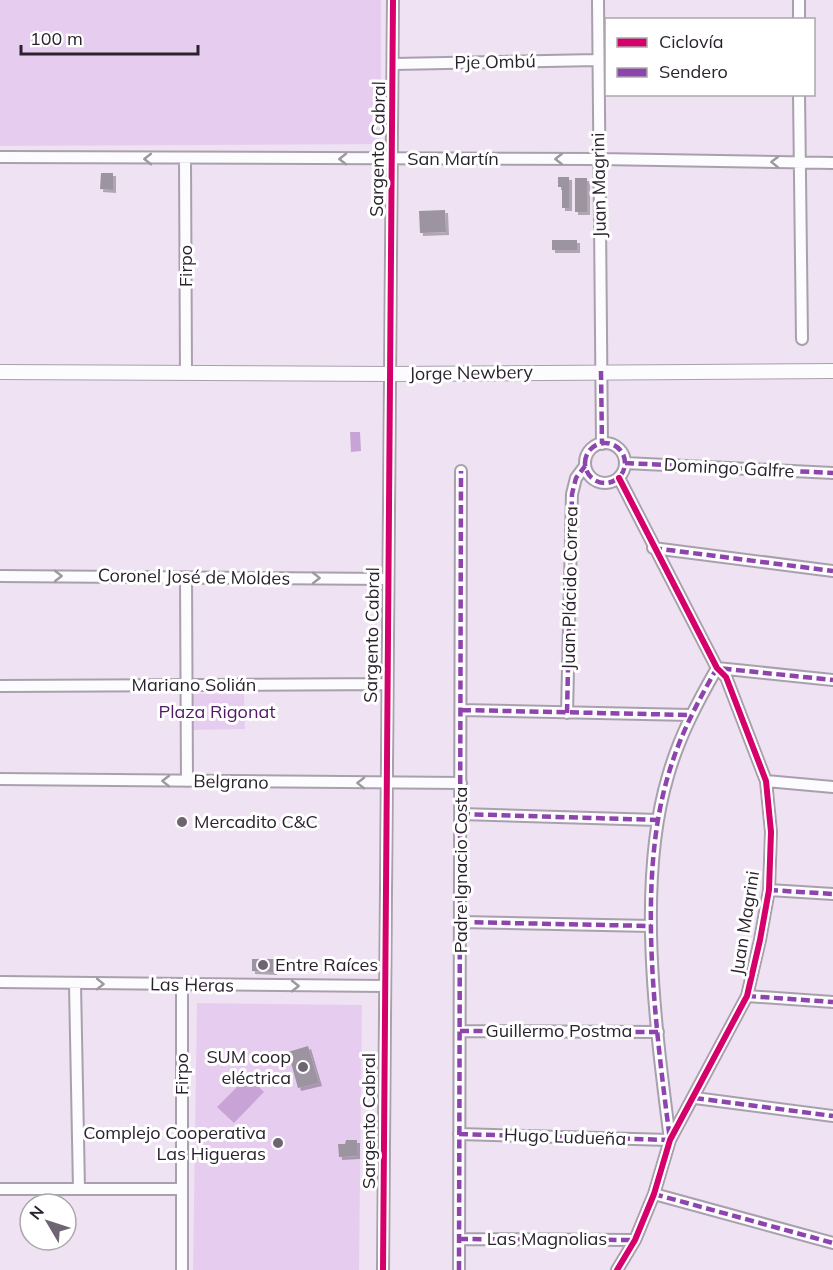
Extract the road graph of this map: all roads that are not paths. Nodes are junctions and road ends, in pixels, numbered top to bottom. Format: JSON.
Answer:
{"nodes":[{"id":1,"x":393,"y":0,"type":"edge"},
{"id":2,"x":598,"y":0,"type":"edge"},
{"id":3,"x":799,"y":0,"type":"edge"},
{"id":4,"x":799,"y":18,"type":"edge"},
{"id":5,"x":597,"y":60,"type":"junction"},
{"id":6,"x":394,"y":64,"type":"junction"},
{"id":7,"x":799,"y":96,"type":"edge"},
{"id":8,"x":0,"y":158,"type":"edge"},
{"id":9,"x":185,"y":159,"type":"junction"},
{"id":10,"x":393,"y":159,"type":"junction"},
{"id":11,"x":599,"y":159,"type":"junction"},
{"id":12,"x":799,"y":163,"type":"junction"},
{"id":13,"x":833,"y":163,"type":"edge"},
{"id":14,"x":802,"y":339,"type":"dead end"},
{"id":15,"x":601,"y":371,"type":"junction"},
{"id":16,"x":833,"y":371,"type":"edge"},
{"id":17,"x":0,"y":372,"type":"edge"},
{"id":18,"x":186,"y":373,"type":"junction"},
{"id":19,"x":390,"y":374,"type":"junction"},
{"id":20,"x":602,"y":444,"type":"junction"},
{"id":21,"x":625,"y":463,"type":"junction"},
{"id":22,"x":585,"y":466,"type":"junction"},
{"id":23,"x":461,"y":471,"type":"dead end"},
{"id":24,"x":833,"y":473,"type":"edge"},
{"id":25,"x":619,"y":478,"type":"junction"},
{"id":26,"x":653,"y":548,"type":"junction"},
{"id":27,"x":833,"y":571,"type":"edge"},
{"id":28,"x":0,"y":576,"type":"edge"},
{"id":29,"x":186,"y":577,"type":"junction"},
{"id":30,"x":388,"y":579,"type":"junction"},
{"id":31,"x":717,"y":668,"type":"junction"},
{"id":32,"x":833,"y":680,"type":"edge"},
{"id":33,"x":387,"y":684,"type":"junction"},
{"id":34,"x":187,"y":685,"type":"junction"},
{"id":35,"x":0,"y":686,"type":"edge"},
{"id":36,"x":462,"y":710,"type":"junction"},
{"id":37,"x":567,"y":712,"type":"junction"},
{"id":38,"x":690,"y":715,"type":"junction"},
{"id":39,"x":0,"y":779,"type":"edge"},
{"id":40,"x":187,"y":781,"type":"junction"},
{"id":41,"x":766,"y":781,"type":"junction"},
{"id":42,"x":385,"y":783,"type":"junction"},
{"id":43,"x":461,"y":783,"type":"junction"},
{"id":44,"x":833,"y":787,"type":"edge"},
{"id":45,"x":461,"y":814,"type":"junction"},
{"id":46,"x":658,"y":820,"type":"junction"},
{"id":47,"x":769,"y":890,"type":"junction"},
{"id":48,"x":833,"y":894,"type":"edge"},
{"id":49,"x":461,"y":922,"type":"junction"},
{"id":50,"x":651,"y":926,"type":"junction"},
{"id":51,"x":0,"y":982,"type":"edge"},
{"id":52,"x":75,"y":984,"type":"junction"},
{"id":53,"x":183,"y":985,"type":"junction"},
{"id":54,"x":385,"y":986,"type":"junction"},
{"id":55,"x":747,"y":996,"type":"junction"},
{"id":56,"x":833,"y":1002,"type":"edge"},
{"id":57,"x":460,"y":1031,"type":"junction"},
{"id":58,"x":658,"y":1032,"type":"junction"},
{"id":59,"x":695,"y":1098,"type":"junction"},
{"id":60,"x":833,"y":1116,"type":"edge"},
{"id":61,"x":459,"y":1134,"type":"junction"},
{"id":62,"x":670,"y":1140,"type":"junction"},
{"id":63,"x":0,"y":1189,"type":"edge"},
{"id":64,"x":79,"y":1189,"type":"junction"},
{"id":65,"x":181,"y":1189,"type":"junction"},
{"id":66,"x":654,"y":1194,"type":"junction"},
{"id":67,"x":459,"y":1239,"type":"junction"},
{"id":68,"x":635,"y":1240,"type":"junction"},
{"id":69,"x":833,"y":1243,"type":"edge"},
{"id":70,"x":182,"y":1270,"type":"edge"},
{"id":71,"x":383,"y":1270,"type":"edge"},
{"id":72,"x":459,"y":1270,"type":"edge"},
{"id":73,"x":616,"y":1270,"type":"edge"}],
"edges":[{"from":1,"to":6,"type":"street","name":"Sargento Cabral"},
{"from":2,"to":5,"type":"street","name":"Juan Magrini"},
{"from":3,"to":4,"type":"street"},
{"from":5,"to":6,"type":"street","name":"Pje Ombú"},
{"from":5,"to":11,"type":"street","name":"Juan Magrini"},
{"from":6,"to":10,"type":"street","name":"Sargento Cabral"},
{"from":7,"to":12,"type":"street"},
{"from":9,"to":8,"type":"street","name":"San Martín","one_way":true},
{"from":10,"to":9,"type":"street","name":"San Martín","one_way":true},
{"from":9,"to":18,"type":"street","name":"Firpo"},
{"from":11,"to":10,"type":"street","name":"San Martín","one_way":true},
{"from":10,"to":19,"type":"street","name":"Sargento Cabral"},
{"from":12,"to":11,"type":"street","name":"San Martín","one_way":true},
{"from":11,"to":15,"type":"street","name":"Juan Magrini"},
{"from":12,"to":13,"type":"street","name":"San Martín"},
{"from":12,"to":14,"type":"street"},
{"from":15,"to":16,"type":"main road","name":"Jorge Newbery"},
{"from":15,"to":19,"type":"main road","name":"Jorge Newbery"},
{"from":15,"to":20,"type":"street","name":"Juan Magrini"},
{"from":17,"to":18,"type":"main road","name":"Jorge Newbery"},
{"from":18,"to":19,"type":"main road","name":"Jorge Newbery"},
{"from":19,"to":30,"type":"street","name":"Sargento Cabral"},
{"from":20,"to":21,"type":"street"},
{"from":20,"to":22,"type":"street"},
{"from":21,"to":24,"type":"street","name":"Domingo Galfre"},
{"from":21,"to":25,"type":"street"},
{"from":22,"to":25,"type":"street"},
{"from":22,"to":37,"type":"street","name":"Juan Plácido Correa"},
{"from":23,"to":36,"type":"street","name":"Padre Ignacio Costa"},
{"from":25,"to":26,"type":"street","name":"Juan Magrini"},
{"from":26,"to":27,"type":"street"},
{"from":26,"to":31,"type":"street","name":"Juan Magrini"},
{"from":28,"to":29,"type":"street","name":"Coronel José de Moldes","one_way":true},
{"from":29,"to":30,"type":"street","name":"Coronel José de Moldes","one_way":true},
{"from":29,"to":34,"type":"street"},
{"from":30,"to":33,"type":"street","name":"Sargento Cabral"},
{"from":31,"to":32,"type":"street"},
{"from":31,"to":38,"type":"street"},
{"from":31,"to":41,"type":"street","name":"Juan Magrini"},
{"from":33,"to":34,"type":"street","name":"Mariano Solián"},
{"from":33,"to":42,"type":"street","name":"Sargento Cabral"},
{"from":34,"to":35,"type":"street","name":"Mariano Solián"},
{"from":34,"to":40,"type":"street"},
{"from":36,"to":37,"type":"street"},
{"from":36,"to":43,"type":"street","name":"Padre Ignacio Costa"},
{"from":37,"to":38,"type":"street"},
{"from":38,"to":46,"type":"street"},
{"from":40,"to":39,"type":"street","name":"Belgrano","one_way":true},
{"from":42,"to":40,"type":"street","name":"Belgrano","one_way":true},
{"from":41,"to":44,"type":"street"},
{"from":41,"to":47,"type":"street","name":"Juan Magrini"},
{"from":42,"to":43,"type":"street","name":"Belgrano"},
{"from":42,"to":54,"type":"street","name":"Sargento Cabral"},
{"from":43,"to":45,"type":"street","name":"Padre Ignacio Costa"},
{"from":45,"to":46,"type":"street"},
{"from":45,"to":49,"type":"street","name":"Padre Ignacio Costa"},
{"from":46,"to":50,"type":"street"},
{"from":47,"to":48,"type":"street"},
{"from":47,"to":55,"type":"street","name":"Juan Magrini"},
{"from":49,"to":50,"type":"street"},
{"from":49,"to":57,"type":"street","name":"Padre Ignacio Costa"},
{"from":50,"to":58,"type":"street"},
{"from":51,"to":52,"type":"street","name":"Las Heras"},
{"from":52,"to":53,"type":"street","name":"Las Heras","one_way":true},
{"from":52,"to":64,"type":"street"},
{"from":53,"to":54,"type":"street","name":"Las Heras","one_way":true},
{"from":53,"to":65,"type":"street","name":"Firpo"},
{"from":54,"to":71,"type":"street","name":"Sargento Cabral"},
{"from":55,"to":56,"type":"street"},
{"from":55,"to":59,"type":"street","name":"Juan Magrini"},
{"from":57,"to":58,"type":"street","name":"Guillermo Postma"},
{"from":57,"to":61,"type":"street","name":"Padre Ignacio Costa"},
{"from":58,"to":62,"type":"street"},
{"from":59,"to":60,"type":"street"},
{"from":59,"to":62,"type":"street","name":"Juan Magrini"},
{"from":61,"to":62,"type":"street","name":"Hugo Ludueña"},
{"from":61,"to":67,"type":"street","name":"Padre Ignacio Costa"},
{"from":62,"to":66,"type":"street","name":"Juan Magrini"},
{"from":63,"to":64,"type":"street"},
{"from":64,"to":65,"type":"street"},
{"from":65,"to":70,"type":"street","name":"Firpo"},
{"from":66,"to":68,"type":"street","name":"Juan Magrini"},
{"from":66,"to":69,"type":"street"},
{"from":67,"to":68,"type":"street","name":"Las Magnolias"},
{"from":67,"to":72,"type":"street","name":"Padre Ignacio Costa"},
{"from":68,"to":73,"type":"street","name":"Juan Magrini"}]}
